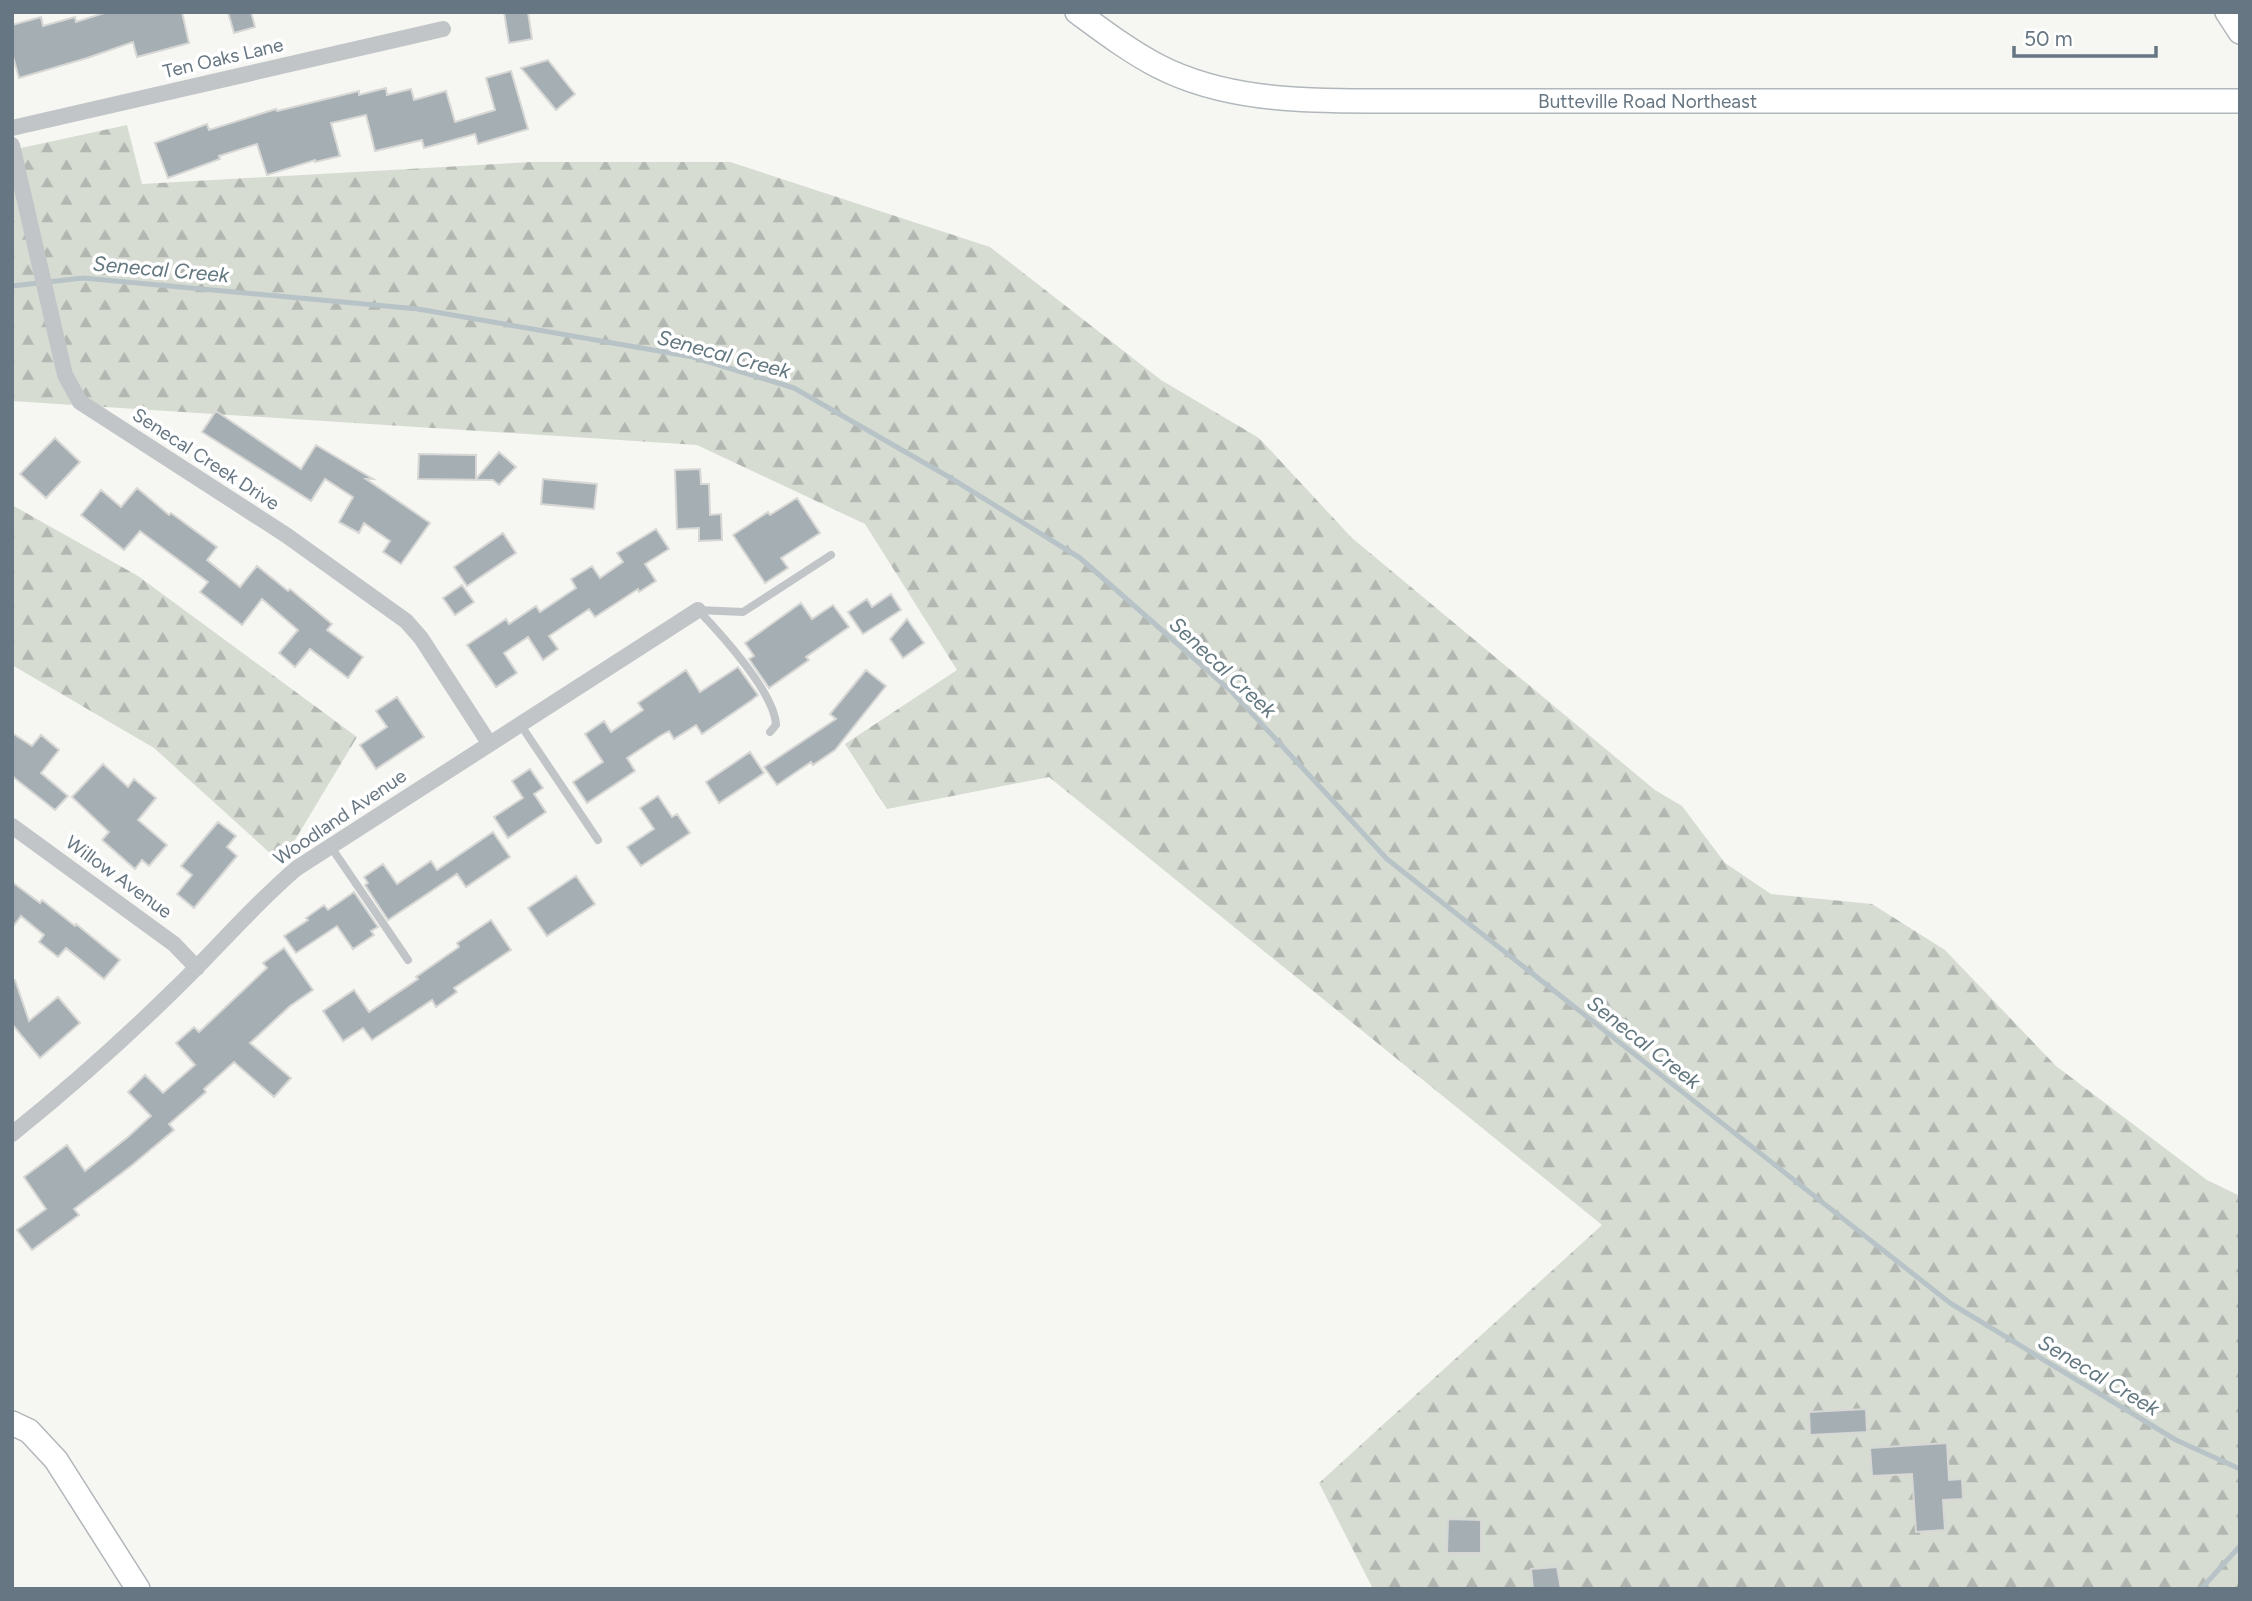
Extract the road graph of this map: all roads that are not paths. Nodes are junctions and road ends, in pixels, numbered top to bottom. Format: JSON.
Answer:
{"nodes":[{"id":1,"x":1077,"y":12,"type":"edge"},
{"id":2,"x":2227,"y":12,"type":"edge"},
{"id":3,"x":443,"y":29,"type":"dead end"},
{"id":4,"x":2240,"y":32,"type":"edge"},
{"id":5,"x":2240,"y":101,"type":"edge"},
{"id":6,"x":12,"y":128,"type":"edge"},
{"id":7,"x":12,"y":145,"type":"edge"},
{"id":8,"x":831,"y":555,"type":"dead end"},
{"id":9,"x":698,"y":610,"type":"junction"},
{"id":10,"x":520,"y":723,"type":"junction"},
{"id":11,"x":770,"y":732,"type":"dead end"},
{"id":12,"x":489,"y":743,"type":"junction"},
{"id":13,"x":12,"y":826,"type":"edge"},
{"id":14,"x":598,"y":840,"type":"dead end"},
{"id":15,"x":331,"y":847,"type":"junction"},
{"id":16,"x":408,"y":960,"type":"dead end"},
{"id":17,"x":197,"y":968,"type":"junction"},
{"id":18,"x":12,"y":1134,"type":"edge"},
{"id":19,"x":12,"y":1423,"type":"edge"},
{"id":20,"x":138,"y":1589,"type":"edge"}],
"edges":[{"from":1,"to":5,"type":"main road","name":"Butteville Road Northeast"},
{"from":2,"to":4,"type":"main road"},
{"from":3,"to":6,"type":"street","name":"Ten Oaks Lane"},
{"from":7,"to":12,"type":"street","name":"Senecal Creek Drive"},
{"from":8,"to":9,"type":"lane"},
{"from":9,"to":10,"type":"street","name":"Woodland Avenue"},
{"from":9,"to":11,"type":"lane"},
{"from":10,"to":12,"type":"street","name":"Woodland Avenue"},
{"from":10,"to":14,"type":"lane"},
{"from":12,"to":15,"type":"street","name":"Woodland Avenue"},
{"from":13,"to":17,"type":"street","name":"Willow Avenue"},
{"from":15,"to":16,"type":"lane"},
{"from":15,"to":17,"type":"street","name":"Woodland Avenue"},
{"from":17,"to":18,"type":"street","name":"Woodland Avenue"},
{"from":19,"to":20,"type":"main road"}]}
